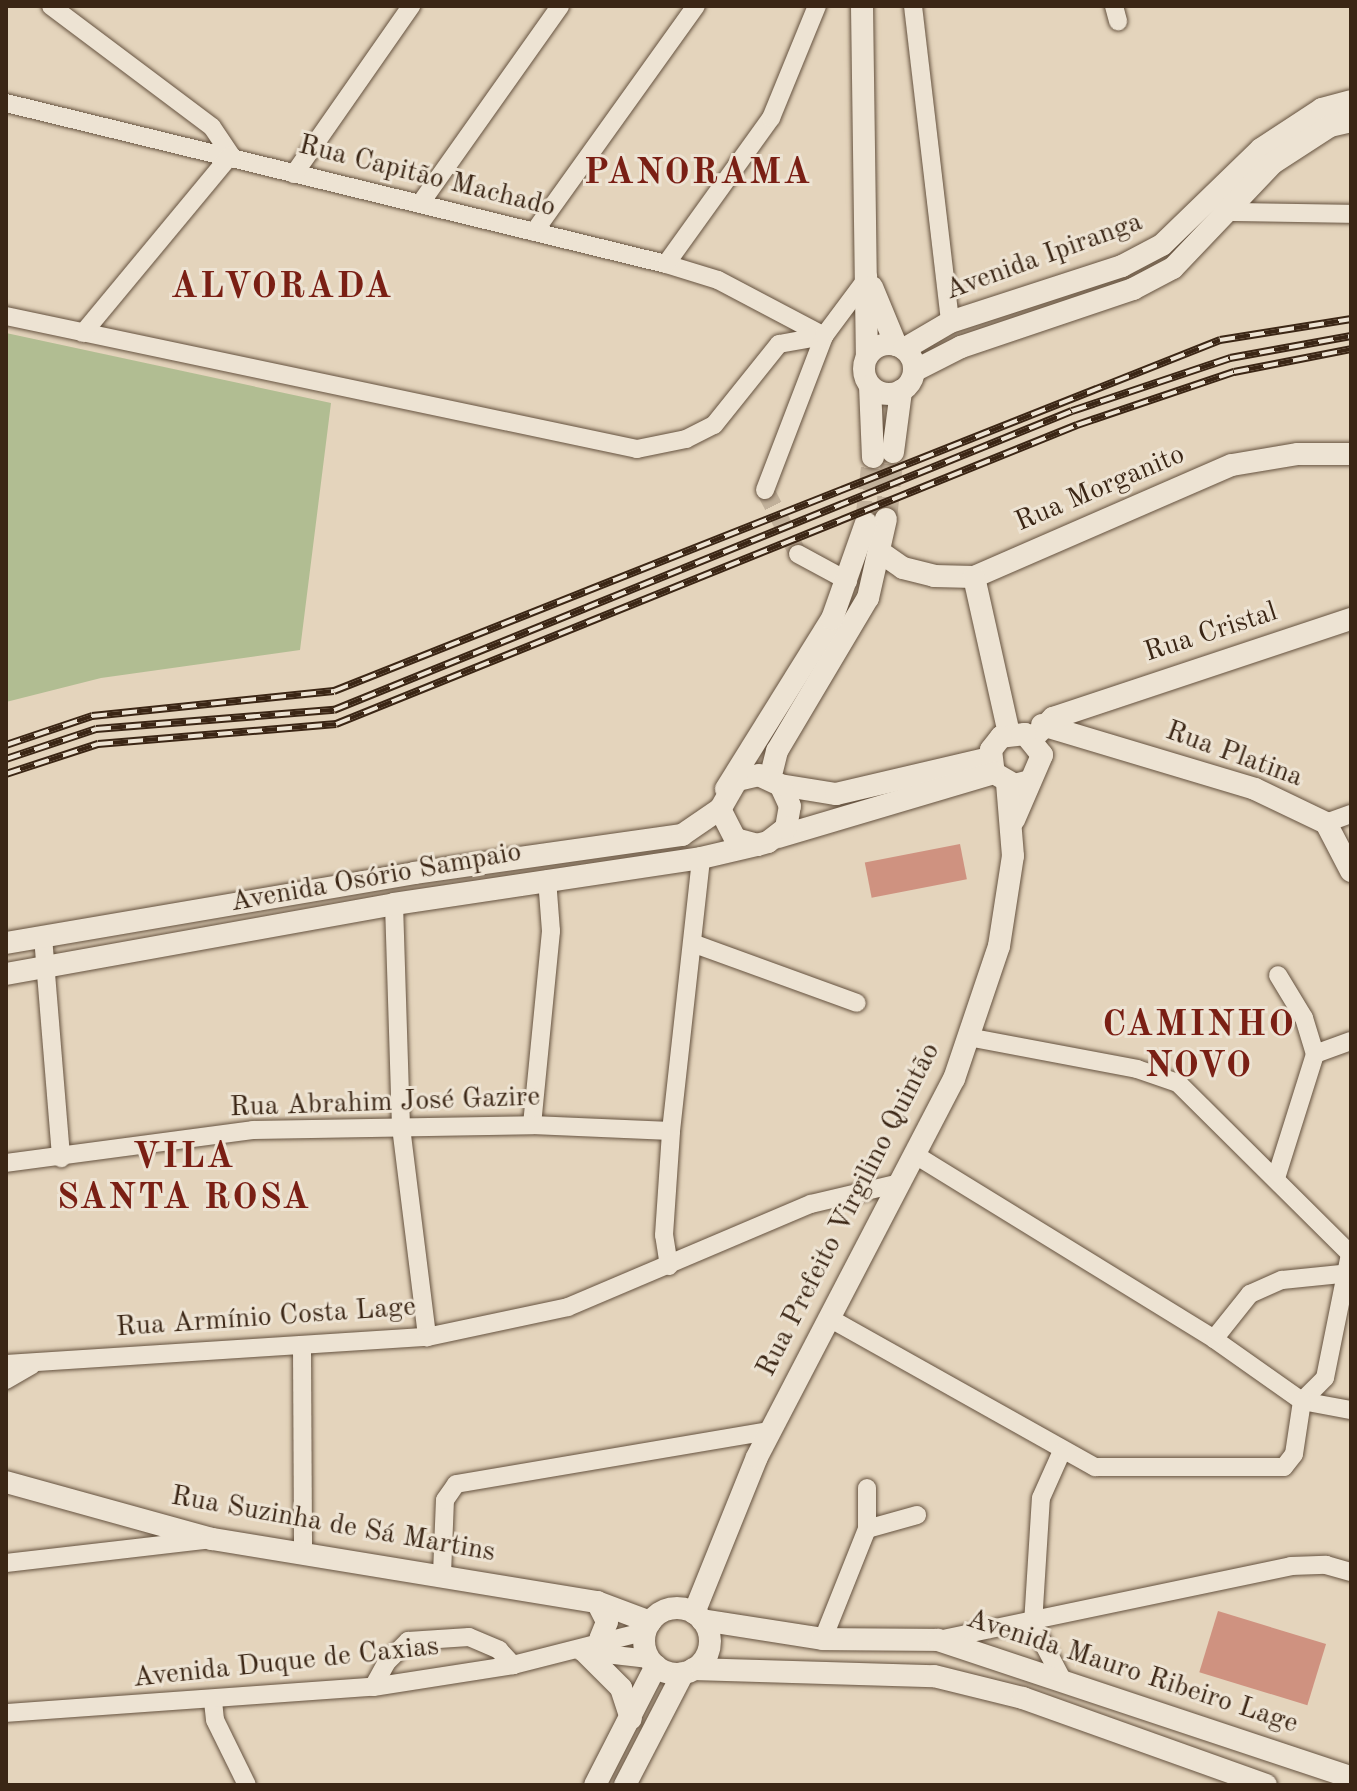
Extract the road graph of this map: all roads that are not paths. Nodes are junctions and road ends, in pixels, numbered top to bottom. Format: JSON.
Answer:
{"nodes":[{"id":1,"x":51,"y":6,"type":"edge"},
{"id":2,"x":411,"y":6,"type":"edge"},
{"id":3,"x":560,"y":6,"type":"edge"},
{"id":4,"x":696,"y":6,"type":"edge"},
{"id":5,"x":817,"y":6,"type":"edge"},
{"id":6,"x":913,"y":6,"type":"edge"},
{"id":7,"x":859,"y":7,"type":"edge"},
{"id":8,"x":1351,"y":101,"type":"edge"},
{"id":9,"x":6,"y":103,"type":"edge"},
{"id":10,"x":1351,"y":121,"type":"edge"},
{"id":11,"x":231,"y":155,"type":"junction"},
{"id":12,"x":294,"y":174,"type":"junction"},
{"id":13,"x":420,"y":204,"type":"junction"},
{"id":14,"x":1229,"y":212,"type":"junction"},
{"id":15,"x":1351,"y":214,"type":"edge"},
{"id":16,"x":534,"y":232,"type":"junction"},
{"id":17,"x":666,"y":264,"type":"junction"},
{"id":18,"x":868,"y":277,"type":"junction"},
{"id":19,"x":6,"y":316,"type":"edge"},
{"id":20,"x":950,"y":322,"type":"junction"},
{"id":21,"x":83,"y":333,"type":"junction"},
{"id":22,"x":824,"y":336,"type":"junction"},
{"id":23,"x":900,"y":347,"type":"junction"},
{"id":24,"x":867,"y":355,"type":"junction"},
{"id":25,"x":938,"y":358,"type":"junction"},
{"id":26,"x":914,"y":371,"type":"junction"},
{"id":27,"x":870,"y":386,"type":"junction"},
{"id":28,"x":901,"y":391,"type":"junction"},
{"id":29,"x":1351,"y":454,"type":"edge"},
{"id":30,"x":765,"y":490,"type":"dead end"},
{"id":31,"x":880,"y":552,"type":"junction"},
{"id":32,"x":798,"y":554,"type":"tunnel mouth"},
{"id":33,"x":974,"y":577,"type":"junction"},
{"id":34,"x":848,"y":581,"type":"junction"},
{"id":35,"x":1351,"y":619,"type":"edge"},
{"id":36,"x":1090,"y":707,"type":"junction"},
{"id":37,"x":1037,"y":732,"type":"junction"},
{"id":38,"x":1067,"y":732,"type":"junction"},
{"id":39,"x":1009,"y":734,"type":"junction"},
{"id":40,"x":997,"y":771,"type":"junction"},
{"id":41,"x":1036,"y":771,"type":"junction"},
{"id":42,"x":775,"y":782,"type":"junction"},
{"id":43,"x":721,"y":803,"type":"junction"},
{"id":44,"x":1351,"y":814,"type":"edge"},
{"id":45,"x":1013,"y":822,"type":"junction"},
{"id":46,"x":1326,"y":823,"type":"junction"},
{"id":47,"x":778,"y":837,"type":"junction"},
{"id":48,"x":757,"y":845,"type":"junction"},
{"id":49,"x":701,"y":858,"type":"junction"},
{"id":50,"x":1351,"y":871,"type":"edge"},
{"id":51,"x":414,"y":873,"type":"junction"},
{"id":52,"x":547,"y":879,"type":"junction"},
{"id":53,"x":394,"y":904,"type":"junction"},
{"id":54,"x":43,"y":937,"type":"junction"},
{"id":55,"x":6,"y":943,"type":"edge"},
{"id":56,"x":695,"y":944,"type":"junction"},
{"id":57,"x":48,"y":967,"type":"junction"},
{"id":58,"x":6,"y":974,"type":"edge"},
{"id":59,"x":1278,"y":975,"type":"dead end"},
{"id":60,"x":857,"y":1003,"type":"dead end"},
{"id":61,"x":968,"y":1037,"type":"junction"},
{"id":62,"x":1351,"y":1041,"type":"edge"},
{"id":63,"x":1315,"y":1054,"type":"junction"},
{"id":64,"x":532,"y":1125,"type":"junction"},
{"id":65,"x":401,"y":1127,"type":"junction"},
{"id":66,"x":671,"y":1131,"type":"junction"},
{"id":67,"x":917,"y":1156,"type":"junction"},
{"id":68,"x":61,"y":1158,"type":"junction"},
{"id":69,"x":6,"y":1163,"type":"edge"},
{"id":70,"x":1276,"y":1178,"type":"junction"},
{"id":71,"x":900,"y":1183,"type":"junction"},
{"id":72,"x":669,"y":1266,"type":"junction"},
{"id":73,"x":1350,"y":1272,"type":"edge"},
{"id":74,"x":831,"y":1319,"type":"junction"},
{"id":75,"x":427,"y":1337,"type":"junction"},
{"id":76,"x":1214,"y":1339,"type":"junction"},
{"id":77,"x":302,"y":1349,"type":"junction"},
{"id":78,"x":41,"y":1359,"type":"junction"},
{"id":79,"x":6,"y":1364,"type":"edge"},
{"id":80,"x":6,"y":1380,"type":"edge"},
{"id":81,"x":1302,"y":1401,"type":"junction"},
{"id":82,"x":1351,"y":1410,"type":"edge"},
{"id":83,"x":770,"y":1431,"type":"junction"},
{"id":84,"x":1062,"y":1451,"type":"junction"},
{"id":85,"x":6,"y":1482,"type":"edge"},
{"id":86,"x":867,"y":1488,"type":"dead end"},
{"id":87,"x":917,"y":1515,"type":"dead end"},
{"id":88,"x":867,"y":1529,"type":"junction"},
{"id":89,"x":212,"y":1539,"type":"junction"},
{"id":90,"x":303,"y":1550,"type":"junction"},
{"id":91,"x":6,"y":1563,"type":"edge"},
{"id":92,"x":1351,"y":1572,"type":"edge"},
{"id":93,"x":442,"y":1574,"type":"junction"},
{"id":94,"x":597,"y":1602,"type":"junction"},
{"id":95,"x":698,"y":1616,"type":"junction"},
{"id":96,"x":1033,"y":1624,"type":"junction"},
{"id":97,"x":648,"y":1626,"type":"junction"},
{"id":98,"x":823,"y":1639,"type":"junction"},
{"id":99,"x":938,"y":1640,"type":"junction"},
{"id":100,"x":585,"y":1647,"type":"junction"},
{"id":101,"x":653,"y":1662,"type":"junction"},
{"id":102,"x":513,"y":1665,"type":"junction"},
{"id":103,"x":688,"y":1671,"type":"junction"},
{"id":104,"x":1061,"y":1677,"type":"junction"},
{"id":105,"x":373,"y":1687,"type":"junction"},
{"id":106,"x":213,"y":1701,"type":"junction"},
{"id":107,"x":6,"y":1713,"type":"edge"},
{"id":108,"x":631,"y":1718,"type":"junction"},
{"id":109,"x":1351,"y":1777,"type":"edge"},
{"id":110,"x":247,"y":1785,"type":"edge"},
{"id":111,"x":595,"y":1785,"type":"edge"},
{"id":112,"x":625,"y":1785,"type":"edge"},
{"id":113,"x":1266,"y":1785,"type":"edge"}],
"edges":[{"from":1,"to":11,"type":"street"},
{"from":2,"to":12,"type":"street"},
{"from":3,"to":13,"type":"street"},
{"from":4,"to":16,"type":"street"},
{"from":5,"to":17,"type":"street"},
{"from":6,"to":20,"type":"street"},
{"from":7,"to":18,"type":"street"},
{"from":8,"to":20,"type":"street","name":"Avenida Ipiranga"},
{"from":9,"to":11,"type":"street","name":"Rua Capitão Machado"},
{"from":10,"to":14,"type":"street","name":"Avenida Ipiranga"},
{"from":11,"to":12,"type":"street","name":"Rua Capitão Machado"},
{"from":11,"to":21,"type":"street"},
{"from":12,"to":13,"type":"street","name":"Rua Capitão Machado"},
{"from":13,"to":16,"type":"street","name":"Rua Capitão Machado"},
{"from":14,"to":15,"type":"street"},
{"from":14,"to":25,"type":"street","name":"Avenida Ipiranga"},
{"from":16,"to":17,"type":"street","name":"Rua Capitão Machado"},
{"from":17,"to":22,"type":"street","name":"Rua Capitão Machado"},
{"from":18,"to":22,"type":"street"},
{"from":18,"to":23,"type":"street"},
{"from":18,"to":24,"type":"street"},
{"from":19,"to":21,"type":"street"},
{"from":20,"to":23,"type":"street","name":"Avenida Ipiranga"},
{"from":20,"to":25,"type":"street"},
{"from":21,"to":22,"type":"street"},
{"from":22,"to":30,"type":"street"},
{"from":23,"to":24,"type":"street"},
{"from":23,"to":26,"type":"street"},
{"from":24,"to":27,"type":"street"},
{"from":25,"to":26,"type":"street","name":"Avenida Ipiranga"},
{"from":26,"to":28,"type":"street"},
{"from":27,"to":28,"type":"street"},
{"from":27,"to":28,"type":"street"},
{"from":29,"to":33,"type":"street","name":"Rua Morganito"},
{"from":31,"to":33,"type":"street","name":"Rua Morganito"},
{"from":31,"to":34,"type":"street"},
{"from":31,"to":42,"type":"street"},
{"from":32,"to":34,"type":"street"},
{"from":33,"to":39,"type":"street"},
{"from":34,"to":43,"type":"street"},
{"from":35,"to":36,"type":"street","name":"Rua Cristal"},
{"from":36,"to":37,"type":"street","name":"Rua Cristal"},
{"from":36,"to":38,"type":"street","name":"Rua Cristal"},
{"from":37,"to":38,"type":"street","name":"Rua Platina"},
{"from":37,"to":39,"type":"street","name":"Rua Platina"},
{"from":37,"to":41,"type":"street"},
{"from":38,"to":41,"type":"street"},
{"from":38,"to":46,"type":"street","name":"Rua Platina"},
{"from":39,"to":40,"type":"street"},
{"from":40,"to":41,"type":"street"},
{"from":40,"to":42,"type":"street"},
{"from":40,"to":45,"type":"street","name":"Rua Prefeito Virgilino Quintão"},
{"from":40,"to":47,"type":"street"},
{"from":41,"to":45,"type":"street","name":"Rua Prefeito Virgilino Quintão"},
{"from":42,"to":43,"type":"street"},
{"from":42,"to":47,"type":"street"},
{"from":43,"to":48,"type":"street"},
{"from":43,"to":51,"type":"street","name":"Avenida Osório Sampaio"},
{"from":44,"to":46,"type":"street"},
{"from":45,"to":61,"type":"street","name":"Rua Prefeito Virgilino Quintão"},
{"from":46,"to":50,"type":"street","name":"Rua Platina"},
{"from":47,"to":48,"type":"street"},
{"from":48,"to":49,"type":"street","name":"Avenida Osório Sampaio"},
{"from":49,"to":52,"type":"street","name":"Avenida Osório Sampaio"},
{"from":49,"to":56,"type":"street"},
{"from":51,"to":53,"type":"street"},
{"from":51,"to":54,"type":"street","name":"Avenida Osório Sampaio"},
{"from":52,"to":53,"type":"street","name":"Avenida Osório Sampaio"},
{"from":52,"to":64,"type":"street"},
{"from":53,"to":57,"type":"street","name":"Avenida Osório Sampaio"},
{"from":53,"to":65,"type":"street"},
{"from":54,"to":55,"type":"street","name":"Avenida Osório Sampaio"},
{"from":54,"to":57,"type":"street"},
{"from":56,"to":60,"type":"street"},
{"from":56,"to":66,"type":"street"},
{"from":57,"to":58,"type":"street","name":"Avenida Osório Sampaio"},
{"from":57,"to":68,"type":"street"},
{"from":59,"to":63,"type":"street"},
{"from":61,"to":67,"type":"street","name":"Rua Prefeito Virgilino Quintão"},
{"from":61,"to":70,"type":"street"},
{"from":62,"to":63,"type":"street"},
{"from":63,"to":70,"type":"street"},
{"from":64,"to":65,"type":"street","name":"Rua Abrahim José Gazire"},
{"from":64,"to":66,"type":"street","name":"Rua Abrahim José Gazire"},
{"from":65,"to":68,"type":"street","name":"Rua Abrahim José Gazire"},
{"from":65,"to":75,"type":"street"},
{"from":66,"to":72,"type":"street"},
{"from":67,"to":71,"type":"street","name":"Rua Prefeito Virgilino Quintão"},
{"from":67,"to":76,"type":"street"},
{"from":68,"to":69,"type":"street","name":"Rua Abrahim José Gazire"},
{"from":70,"to":73,"type":"street"},
{"from":71,"to":72,"type":"street","name":"Rua Armínio Costa Lage"},
{"from":71,"to":74,"type":"street","name":"Rua Prefeito Virgilino Quintão"},
{"from":72,"to":75,"type":"street","name":"Rua Armínio Costa Lage"},
{"from":73,"to":76,"type":"street"},
{"from":73,"to":81,"type":"street"},
{"from":74,"to":83,"type":"street","name":"Rua Prefeito Virgilino Quintão"},
{"from":74,"to":84,"type":"street"},
{"from":75,"to":77,"type":"street","name":"Rua Armínio Costa Lage"},
{"from":76,"to":81,"type":"street"},
{"from":77,"to":78,"type":"street","name":"Rua Armínio Costa Lage"},
{"from":77,"to":90,"type":"street"},
{"from":78,"to":79,"type":"street","name":"Rua Armínio Costa Lage"},
{"from":78,"to":80,"type":"street","name":"Rua Armínio Costa Lage"},
{"from":81,"to":82,"type":"street"},
{"from":81,"to":84,"type":"street"},
{"from":83,"to":93,"type":"street"},
{"from":83,"to":95,"type":"street","name":"Rua Prefeito Virgilino Quintão"},
{"from":84,"to":96,"type":"street"},
{"from":85,"to":89,"type":"street","name":"Rua Suzinha de Sá Martins"},
{"from":86,"to":88,"type":"street"},
{"from":87,"to":88,"type":"street"},
{"from":88,"to":98,"type":"street"},
{"from":89,"to":90,"type":"street","name":"Rua Suzinha de Sá Martins"},
{"from":89,"to":91,"type":"street"},
{"from":90,"to":93,"type":"street","name":"Rua Suzinha de Sá Martins"},
{"from":92,"to":96,"type":"street"},
{"from":93,"to":94,"type":"street","name":"Rua Suzinha de Sá Martins"},
{"from":94,"to":97,"type":"street","name":"Rua Suzinha de Sá Martins"},
{"from":94,"to":100,"type":"street"},
{"from":95,"to":97,"type":"street"},
{"from":95,"to":98,"type":"street","name":"Avenida Mauro Ribeiro Lage"},
{"from":95,"to":103,"type":"street"},
{"from":96,"to":99,"type":"street"},
{"from":96,"to":104,"type":"street"},
{"from":97,"to":100,"type":"street","name":"Avenida Duque de Caxias"},
{"from":97,"to":101,"type":"street"},
{"from":98,"to":99,"type":"street","name":"Avenida Mauro Ribeiro Lage"},
{"from":99,"to":104,"type":"street","name":"Avenida Mauro Ribeiro Lage"},
{"from":100,"to":101,"type":"street","name":"Avenida Duque de Caxias"},
{"from":100,"to":102,"type":"street","name":"Avenida Duque de Caxias"},
{"from":100,"to":108,"type":"street"},
{"from":101,"to":103,"type":"street"},
{"from":101,"to":108,"type":"street"},
{"from":102,"to":105,"type":"street","name":"Avenida Duque de Caxias"},
{"from":102,"to":105,"type":"street"},
{"from":103,"to":112,"type":"street"},
{"from":103,"to":113,"type":"street","name":"Avenida Mauro Ribeiro Lage"},
{"from":104,"to":109,"type":"street","name":"Avenida Mauro Ribeiro Lage"},
{"from":105,"to":106,"type":"street","name":"Avenida Duque de Caxias"},
{"from":106,"to":107,"type":"street","name":"Avenida Duque de Caxias"},
{"from":106,"to":110,"type":"street"},
{"from":108,"to":111,"type":"street"}]}
